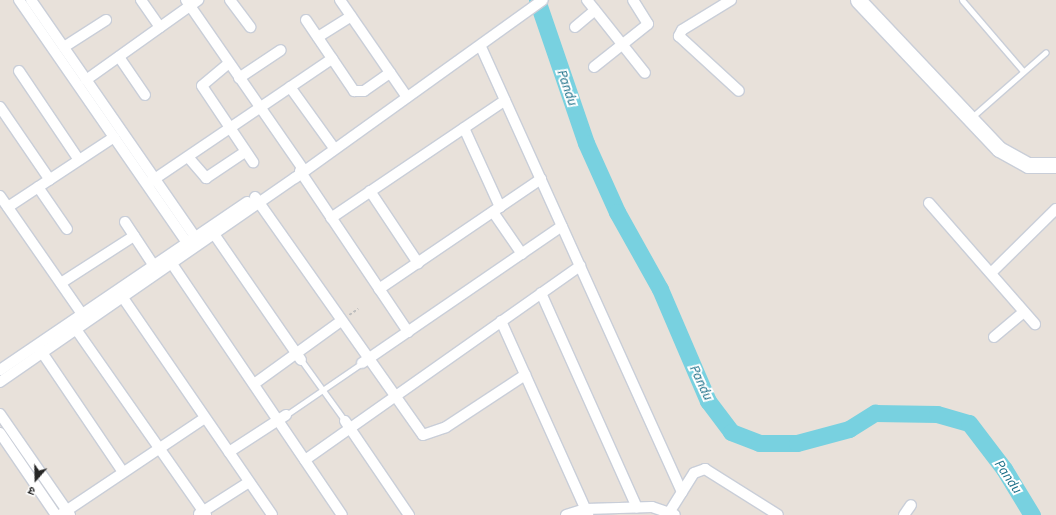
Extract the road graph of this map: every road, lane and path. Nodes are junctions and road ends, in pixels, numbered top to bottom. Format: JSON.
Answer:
{"nodes":[{"id":1,"x":19,"y":0,"type":"edge"},
{"id":2,"x":31,"y":0,"type":"edge"},
{"id":3,"x":141,"y":0,"type":"edge"},
{"id":4,"x":230,"y":0,"type":"edge"},
{"id":5,"x":340,"y":0,"type":"edge"},
{"id":6,"x":543,"y":0,"type":"edge"},
{"id":7,"x":587,"y":0,"type":"edge"},
{"id":8,"x":633,"y":0,"type":"edge"},
{"id":9,"x":731,"y":0,"type":"edge"},
{"id":10,"x":858,"y":0,"type":"edge"},
{"id":11,"x":962,"y":0,"type":"edge"},
{"id":12,"x":191,"y":2,"type":"edge"},
{"id":13,"x":595,"y":10,"type":"junction"},
{"id":14,"x":351,"y":16,"type":"junction"},
{"id":15,"x":106,"y":20,"type":"dead end"},
{"id":16,"x":306,"y":20,"type":"dead end"},
{"id":17,"x":160,"y":27,"type":"junction"},
{"id":18,"x":250,"y":27,"type":"dead end"},
{"id":19,"x":575,"y":27,"type":"dead end"},
{"id":20,"x":318,"y":37,"type":"junction"},
{"id":21,"x":623,"y":45,"type":"junction"},
{"id":22,"x":64,"y":47,"type":"junction"},
{"id":23,"x":481,"y":47,"type":"junction"},
{"id":24,"x":281,"y":50,"type":"dead end"},
{"id":25,"x":1046,"y":52,"type":"dead end"},
{"id":26,"x":119,"y":57,"type":"junction"},
{"id":27,"x":332,"y":58,"type":"junction"},
{"id":28,"x":229,"y":63,"type":"junction"},
{"id":29,"x":594,"y":67,"type":"dead end"},
{"id":30,"x":19,"y":70,"type":"dead end"},
{"id":31,"x":1023,"y":72,"type":"junction"},
{"id":32,"x":390,"y":73,"type":"junction"},
{"id":33,"x":645,"y":74,"type":"dead end"},
{"id":34,"x":239,"y":78,"type":"junction"},
{"id":35,"x":86,"y":80,"type":"junction"},
{"id":36,"x":290,"y":87,"type":"junction"},
{"id":37,"x":739,"y":91,"type":"dead end"},
{"id":38,"x":145,"y":95,"type":"dead end"},
{"id":39,"x":407,"y":98,"type":"junction"},
{"id":40,"x":505,"y":100,"type":"junction"},
{"id":41,"x":0,"y":107,"type":"edge"},
{"id":42,"x":260,"y":108,"type":"junction"},
{"id":43,"x":970,"y":119,"type":"junction"},
{"id":44,"x":464,"y":128,"type":"junction"},
{"id":45,"x":228,"y":129,"type":"junction"},
{"id":46,"x":114,"y":137,"type":"junction"},
{"id":47,"x":334,"y":148,"type":"junction"},
{"id":48,"x":245,"y":152,"type":"junction"},
{"id":49,"x":188,"y":157,"type":"junction"},
{"id":50,"x":79,"y":160,"type":"junction"},
{"id":51,"x":253,"y":162,"type":"dead end"},
{"id":52,"x":1056,"y":166,"type":"edge"},
{"id":53,"x":301,"y":170,"type":"junction"},
{"id":54,"x":541,"y":179,"type":"junction"},
{"id":55,"x":50,"y":180,"type":"junction"},
{"id":56,"x":151,"y":182,"type":"junction"},
{"id":57,"x":38,"y":187,"type":"junction"},
{"id":58,"x":370,"y":191,"type":"junction"},
{"id":59,"x":0,"y":196,"type":"edge"},
{"id":60,"x":257,"y":199,"type":"junction"},
{"id":61,"x":929,"y":203,"type":"dead end"},
{"id":62,"x":8,"y":207,"type":"junction"},
{"id":63,"x":1056,"y":209,"type":"edge"},
{"id":64,"x":496,"y":210,"type":"junction"},
{"id":65,"x":331,"y":218,"type":"junction"},
{"id":66,"x":125,"y":222,"type":"dead end"},
{"id":67,"x":562,"y":226,"type":"junction"},
{"id":68,"x":67,"y":229,"type":"dead end"},
{"id":69,"x":214,"y":234,"type":"junction"},
{"id":70,"x":134,"y":236,"type":"junction"},
{"id":71,"x":192,"y":242,"type":"junction"},
{"id":72,"x":522,"y":254,"type":"junction"},
{"id":73,"x":170,"y":260,"type":"junction"},
{"id":74,"x":418,"y":263,"type":"junction"},
{"id":75,"x":154,"y":266,"type":"junction"},
{"id":76,"x":580,"y":266,"type":"junction"},
{"id":77,"x":991,"y":273,"type":"junction"},
{"id":78,"x":61,"y":283,"type":"junction"},
{"id":79,"x":379,"y":289,"type":"junction"},
{"id":80,"x":541,"y":293,"type":"junction"},
{"id":81,"x":120,"y":294,"type":"junction"},
{"id":82,"x":1024,"y":312,"type":"junction"},
{"id":83,"x":82,"y":314,"type":"junction"},
{"id":84,"x":341,"y":321,"type":"junction"},
{"id":85,"x":501,"y":321,"type":"junction"},
{"id":86,"x":1035,"y":324,"type":"dead end"},
{"id":87,"x":73,"y":325,"type":"junction"},
{"id":88,"x":408,"y":332,"type":"junction"},
{"id":89,"x":994,"y":337,"type":"dead end"},
{"id":90,"x":40,"y":348,"type":"junction"},
{"id":91,"x":299,"y":357,"type":"junction"},
{"id":92,"x":366,"y":360,"type":"junction"},
{"id":93,"x":0,"y":370,"type":"edge"},
{"id":94,"x":525,"y":375,"type":"junction"},
{"id":95,"x":0,"y":382,"type":"edge"},
{"id":96,"x":254,"y":384,"type":"junction"},
{"id":97,"x":322,"y":390,"type":"junction"},
{"id":98,"x":396,"y":396,"type":"junction"},
{"id":99,"x":0,"y":414,"type":"edge"},
{"id":100,"x":282,"y":417,"type":"junction"},
{"id":101,"x":205,"y":418,"type":"junction"},
{"id":102,"x":347,"y":425,"type":"junction"},
{"id":103,"x":0,"y":433,"type":"edge"},
{"id":104,"x":159,"y":448,"type":"junction"},
{"id":105,"x":229,"y":452,"type":"junction"},
{"id":106,"x":28,"y":454,"type":"junction"},
{"id":107,"x":19,"y":460,"type":"junction"},
{"id":108,"x":305,"y":460,"type":"junction"},
{"id":109,"x":123,"y":472,"type":"junction"},
{"id":110,"x":249,"y":482,"type":"junction"},
{"id":111,"x":682,"y":492,"type":"junction"},
{"id":112,"x":911,"y":505,"type":"dead end"},
{"id":113,"x":637,"y":508,"type":"junction"},
{"id":114,"x":587,"y":512,"type":"edge"},
{"id":115,"x":673,"y":513,"type":"edge"},
{"id":116,"x":66,"y":514,"type":"edge"},
{"id":117,"x":202,"y":514,"type":"edge"},
{"id":118,"x":56,"y":515,"type":"edge"},
{"id":119,"x":272,"y":515,"type":"edge"},
{"id":120,"x":342,"y":515,"type":"edge"},
{"id":121,"x":409,"y":515,"type":"edge"},
{"id":122,"x":566,"y":515,"type":"edge"},
{"id":123,"x":778,"y":515,"type":"edge"},
{"id":124,"x":904,"y":515,"type":"edge"}],
"edges":[{"from":1,"to":46,"type":"street"},
{"from":2,"to":22,"type":"street"},
{"from":3,"to":17,"type":"street"},
{"from":4,"to":18,"type":"street"},
{"from":5,"to":14,"type":"street"},
{"from":6,"to":23,"type":"street"},
{"from":7,"to":13,"type":"street"},
{"from":8,"to":21,"type":"street"},
{"from":9,"to":37,"type":"street"},
{"from":10,"to":43,"type":"street"},
{"from":11,"to":31,"type":"lane"},
{"from":12,"to":17,"type":"street"},
{"from":12,"to":28,"type":"street"},
{"from":13,"to":19,"type":"street"},
{"from":13,"to":21,"type":"street"},
{"from":14,"to":20,"type":"street"},
{"from":14,"to":32,"type":"street"},
{"from":15,"to":22,"type":"street"},
{"from":16,"to":20,"type":"street"},
{"from":17,"to":26,"type":"street"},
{"from":20,"to":27,"type":"street"},
{"from":21,"to":29,"type":"street"},
{"from":21,"to":33,"type":"street"},
{"from":22,"to":35,"type":"street"},
{"from":23,"to":39,"type":"street"},
{"from":23,"to":40,"type":"street"},
{"from":24,"to":34,"type":"street"},
{"from":25,"to":31,"type":"lane"},
{"from":26,"to":35,"type":"street"},
{"from":26,"to":38,"type":"street"},
{"from":27,"to":32,"type":"street"},
{"from":27,"to":36,"type":"street"},
{"from":28,"to":34,"type":"street"},
{"from":28,"to":45,"type":"street"},
{"from":30,"to":50,"type":"street"},
{"from":31,"to":43,"type":"lane"},
{"from":32,"to":39,"type":"street"},
{"from":34,"to":42,"type":"street"},
{"from":35,"to":56,"type":"street"},
{"from":36,"to":42,"type":"street"},
{"from":36,"to":47,"type":"street"},
{"from":39,"to":47,"type":"street"},
{"from":40,"to":44,"type":"street"},
{"from":40,"to":54,"type":"street"},
{"from":41,"to":55,"type":"street"},
{"from":42,"to":45,"type":"street"},
{"from":42,"to":53,"type":"street"},
{"from":43,"to":52,"type":"street"},
{"from":44,"to":58,"type":"street"},
{"from":44,"to":64,"type":"street"},
{"from":45,"to":48,"type":"street"},
{"from":45,"to":49,"type":"street"},
{"from":46,"to":50,"type":"street"},
{"from":46,"to":56,"type":"street"},
{"from":47,"to":53,"type":"street"},
{"from":48,"to":49,"type":"street"},
{"from":48,"to":51,"type":"street"},
{"from":49,"to":56,"type":"street"},
{"from":50,"to":55,"type":"street"},
{"from":53,"to":60,"type":"street"},
{"from":53,"to":65,"type":"street"},
{"from":54,"to":64,"type":"street"},
{"from":54,"to":67,"type":"street"},
{"from":55,"to":57,"type":"street"},
{"from":56,"to":71,"type":"street"},
{"from":57,"to":62,"type":"street"},
{"from":57,"to":68,"type":"street"},
{"from":58,"to":65,"type":"street"},
{"from":58,"to":74,"type":"street"},
{"from":59,"to":62,"type":"street"},
{"from":60,"to":69,"type":"street"},
{"from":60,"to":71,"type":"street"},
{"from":60,"to":84,"type":"street"},
{"from":61,"to":77,"type":"street"},
{"from":62,"to":78,"type":"street"},
{"from":63,"to":77,"type":"street"},
{"from":64,"to":72,"type":"street"},
{"from":64,"to":74,"type":"street"},
{"from":65,"to":79,"type":"street"},
{"from":66,"to":70,"type":"street"},
{"from":67,"to":72,"type":"street"},
{"from":67,"to":76,"type":"street"},
{"from":69,"to":71,"type":"street"},
{"from":69,"to":91,"type":"street"},
{"from":70,"to":75,"type":"street"},
{"from":70,"to":78,"type":"street"},
{"from":71,"to":73,"type":"street"},
{"from":72,"to":88,"type":"street"},
{"from":73,"to":75,"type":"street"},
{"from":73,"to":81,"type":"street"},
{"from":73,"to":96,"type":"street"},
{"from":74,"to":79,"type":"street"},
{"from":75,"to":81,"type":"street"},
{"from":76,"to":80,"type":"street"},
{"from":76,"to":111,"type":"street"},
{"from":77,"to":82,"type":"street"},
{"from":78,"to":83,"type":"street"},
{"from":79,"to":88,"type":"street"},
{"from":80,"to":85,"type":"street"},
{"from":80,"to":113,"type":"street"},
{"from":81,"to":83,"type":"street"},
{"from":81,"to":87,"type":"street"},
{"from":81,"to":101,"type":"street"},
{"from":82,"to":86,"type":"street"},
{"from":82,"to":89,"type":"street"},
{"from":83,"to":87,"type":"street"},
{"from":84,"to":91,"type":"street"},
{"from":84,"to":92,"type":"street"},
{"from":85,"to":94,"type":"street"},
{"from":85,"to":98,"type":"street"},
{"from":87,"to":90,"type":"street"},
{"from":87,"to":104,"type":"street"},
{"from":88,"to":92,"type":"street"},
{"from":90,"to":93,"type":"street"},
{"from":90,"to":95,"type":"street"},
{"from":90,"to":109,"type":"street"},
{"from":91,"to":96,"type":"street"},
{"from":91,"to":97,"type":"lane"},
{"from":92,"to":97,"type":"lane"},
{"from":92,"to":98,"type":"street"},
{"from":94,"to":98,"type":"street"},
{"from":94,"to":114,"type":"street"},
{"from":96,"to":100,"type":"street"},
{"from":97,"to":100,"type":"lane"},
{"from":97,"to":102,"type":"lane"},
{"from":98,"to":102,"type":"street"},
{"from":99,"to":106,"type":"street"},
{"from":100,"to":105,"type":"street"},
{"from":100,"to":108,"type":"street"},
{"from":101,"to":104,"type":"street"},
{"from":101,"to":105,"type":"street"},
{"from":102,"to":108,"type":"street"},
{"from":102,"to":121,"type":"street"},
{"from":103,"to":107,"type":"street"},
{"from":104,"to":109,"type":"street"},
{"from":104,"to":117,"type":"street"},
{"from":105,"to":110,"type":"street"},
{"from":106,"to":107,"type":"street"},
{"from":106,"to":116,"type":"street"},
{"from":107,"to":118,"type":"street"},
{"from":108,"to":120,"type":"street"},
{"from":109,"to":116,"type":"street"},
{"from":110,"to":117,"type":"street"},
{"from":110,"to":119,"type":"street"},
{"from":111,"to":115,"type":"street"},
{"from":111,"to":123,"type":"street"},
{"from":112,"to":124,"type":"street"},
{"from":113,"to":114,"type":"street"},
{"from":113,"to":115,"type":"street"},
{"from":114,"to":122,"type":"street"}]}
